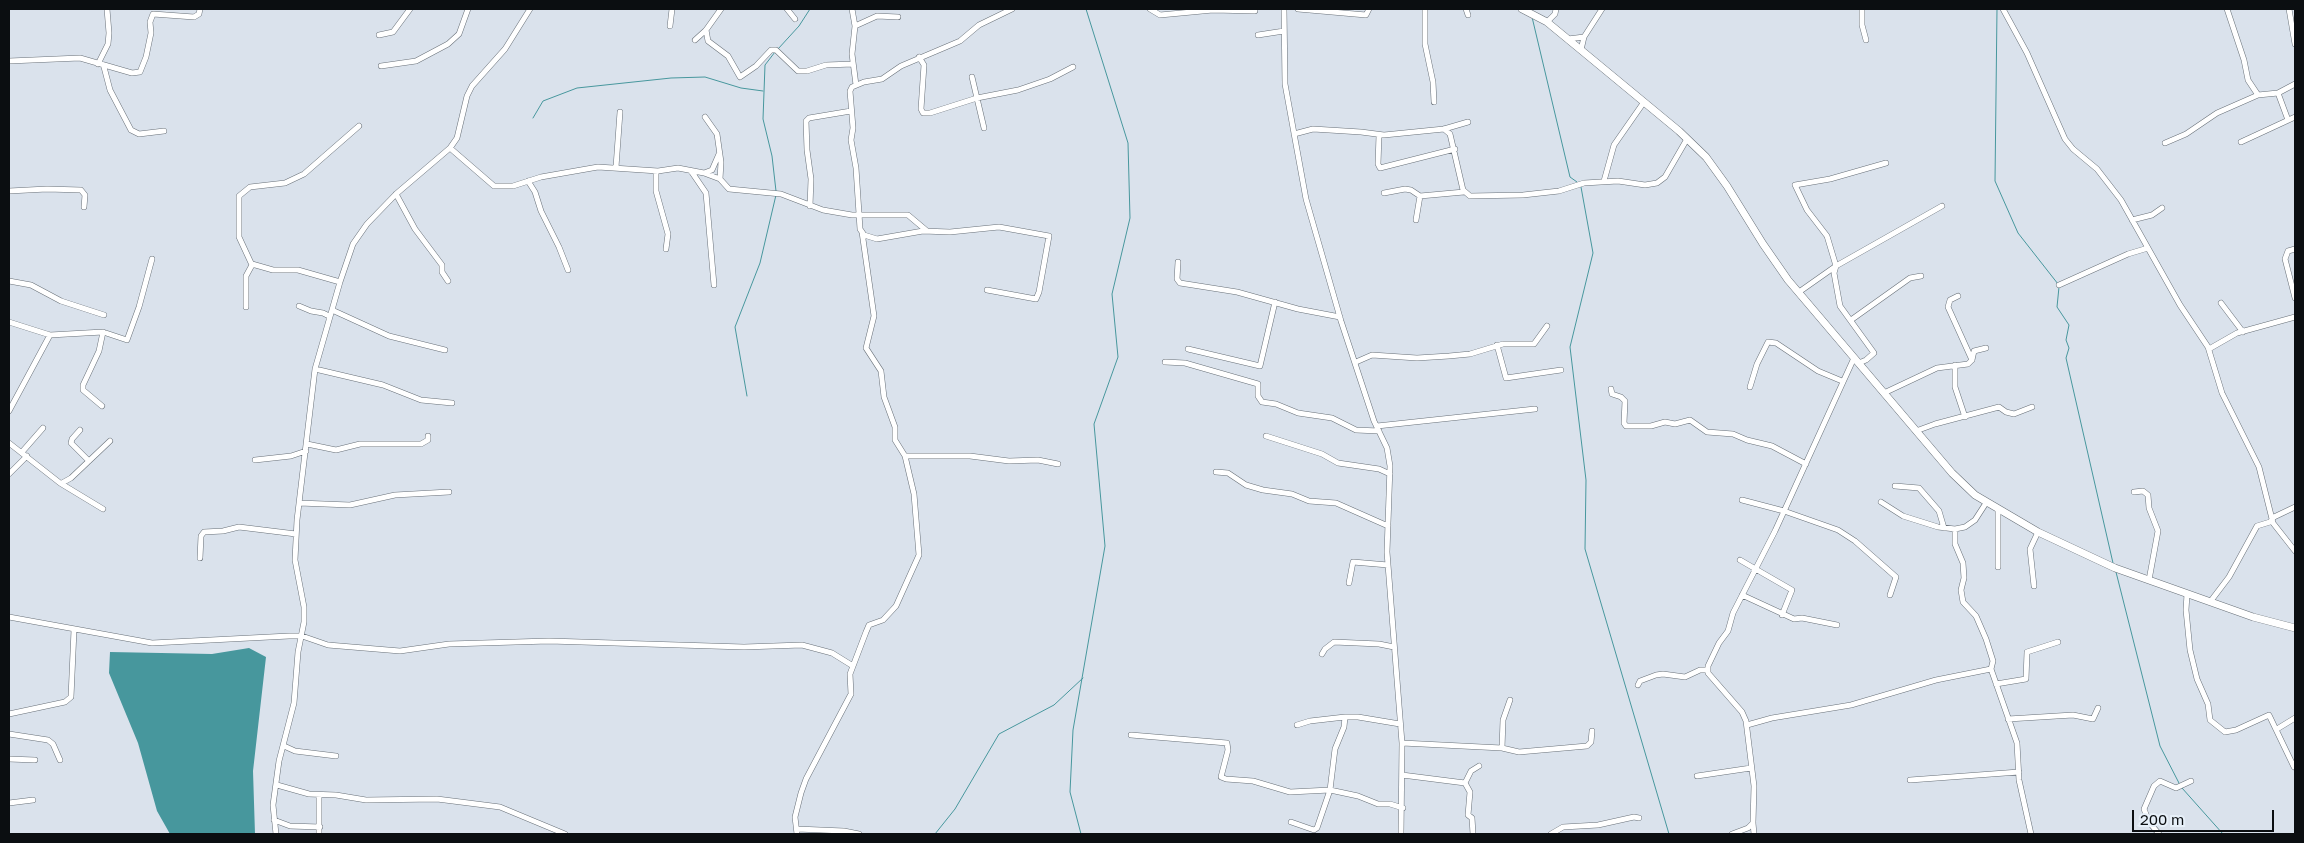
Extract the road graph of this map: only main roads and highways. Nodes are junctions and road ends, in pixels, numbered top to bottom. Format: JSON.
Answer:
{"nodes":[{"id":1,"x":1522,"y":9,"type":"edge"},
{"id":2,"x":2295,"y":628,"type":"edge"}],
"edges":[{"from":1,"to":2,"type":"main road"}]}
